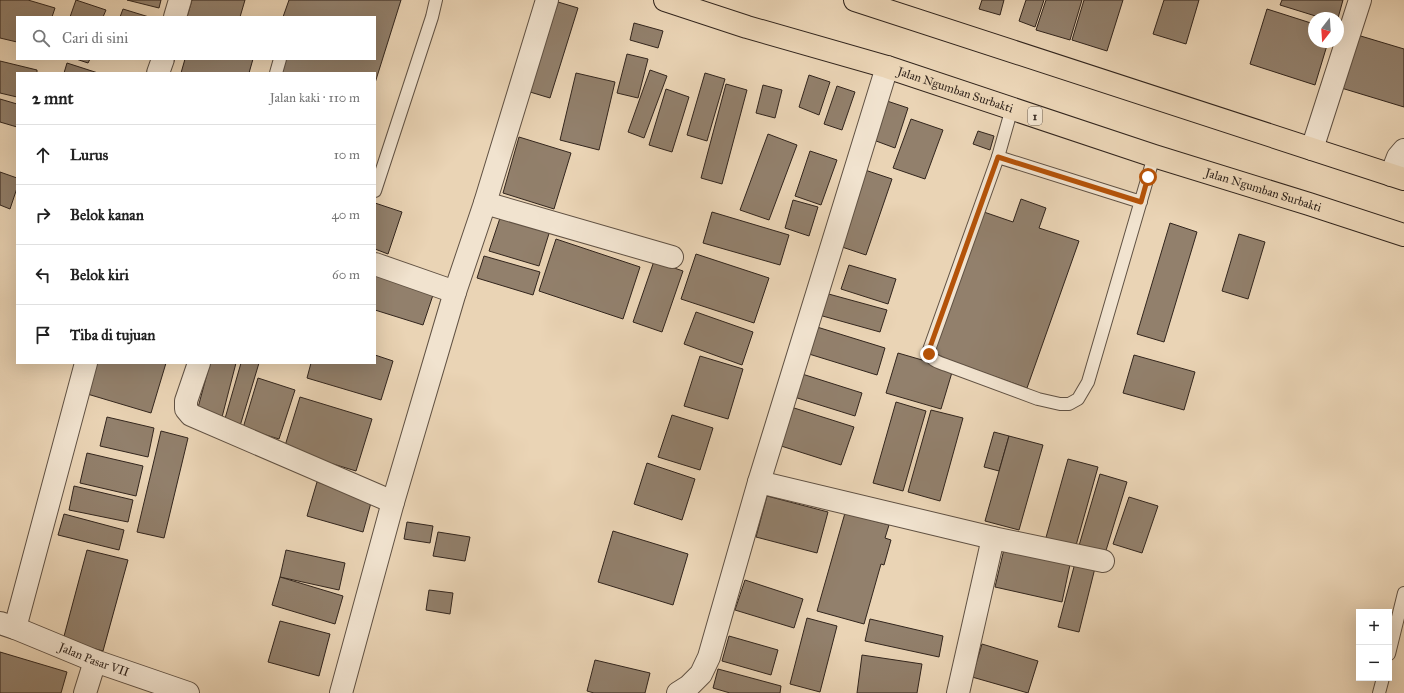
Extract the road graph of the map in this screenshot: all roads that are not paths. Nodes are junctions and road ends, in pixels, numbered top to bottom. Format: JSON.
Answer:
{"nodes":[{"id":1,"x":180,"y":0,"type":"edge"},
{"id":2,"x":436,"y":0,"type":"edge"},
{"id":3,"x":547,"y":0,"type":"edge"},
{"id":4,"x":665,"y":0,"type":"edge"},
{"id":5,"x":855,"y":0,"type":"edge"},
{"id":6,"x":1360,"y":0,"type":"edge"},
{"id":7,"x":175,"y":16,"type":"edge"},
{"id":8,"x":163,"y":60,"type":"edge"},
{"id":9,"x":280,"y":60,"type":"edge"},
{"id":10,"x":887,"y":67,"type":"junction"},
{"id":11,"x":158,"y":72,"type":"edge"},
{"id":12,"x":276,"y":72,"type":"edge"},
{"id":13,"x":1012,"y":108,"type":"junction"},
{"id":14,"x":1312,"y":149,"type":"junction"},
{"id":15,"x":1404,"y":150,"type":"edge"},
{"id":16,"x":1154,"y":156,"type":"junction"},
{"id":17,"x":998,"y":157,"type":"junction"},
{"id":18,"x":1398,"y":177,"type":"edge"},
{"id":19,"x":376,"y":188,"type":"edge"},
{"id":20,"x":1141,"y":202,"type":"junction"},
{"id":21,"x":485,"y":203,"type":"junction"},
{"id":22,"x":1404,"y":235,"type":"edge"},
{"id":23,"x":672,"y":257,"type":"dead end"},
{"id":24,"x":376,"y":264,"type":"edge"},
{"id":25,"x":455,"y":292,"type":"junction"},
{"id":26,"x":86,"y":364,"type":"edge"},
{"id":27,"x":199,"y":364,"type":"edge"},
{"id":28,"x":759,"y":482,"type":"junction"},
{"id":29,"x":393,"y":502,"type":"junction"},
{"id":30,"x":993,"y":538,"type":"junction"},
{"id":31,"x":1103,"y":561,"type":"dead end"},
{"id":32,"x":1404,"y":593,"type":"edge"},
{"id":33,"x":8,"y":626,"type":"edge"},
{"id":34,"x":1391,"y":645,"type":"edge"},
{"id":35,"x":95,"y":661,"type":"junction"},
{"id":36,"x":1382,"y":681,"type":"edge"},
{"id":37,"x":85,"y":693,"type":"edge"},
{"id":38,"x":188,"y":693,"type":"edge"},
{"id":39,"x":341,"y":693,"type":"edge"},
{"id":40,"x":678,"y":693,"type":"edge"},
{"id":41,"x":958,"y":693,"type":"edge"},
{"id":42,"x":1379,"y":693,"type":"edge"}],
"edges":[{"from":1,"to":7,"type":"street"},
{"from":2,"to":19,"type":"lane"},
{"from":3,"to":21,"type":"street"},
{"from":4,"to":10,"type":"highway","name":"Jalan Ngumban Surbakti","number":"1"},
{"from":5,"to":14,"type":"highway"},
{"from":6,"to":14,"type":"street"},
{"from":8,"to":11,"type":"street"},
{"from":9,"to":12,"type":"lane"},
{"from":10,"to":13,"type":"highway","name":"Jalan Ngumban Surbakti","number":"1"},
{"from":10,"to":28,"type":"street"},
{"from":13,"to":16,"type":"highway","name":"Jalan Ngumban Surbakti","number":"1"},
{"from":13,"to":17,"type":"lane"},
{"from":14,"to":18,"type":"highway"},
{"from":15,"to":18,"type":"street"},
{"from":16,"to":20,"type":"lane"},
{"from":16,"to":22,"type":"highway","name":"Jalan Ngumban Surbakti","number":"1"},
{"from":17,"to":20,"type":"lane"},
{"from":17,"to":20,"type":"lane"},
{"from":21,"to":23,"type":"street"},
{"from":21,"to":25,"type":"street"},
{"from":24,"to":25,"type":"street"},
{"from":25,"to":29,"type":"street"},
{"from":26,"to":33,"type":"street"},
{"from":27,"to":29,"type":"street"},
{"from":28,"to":30,"type":"street"},
{"from":28,"to":40,"type":"street"},
{"from":29,"to":39,"type":"street"},
{"from":30,"to":31,"type":"street"},
{"from":30,"to":41,"type":"street"},
{"from":32,"to":34,"type":"lane"},
{"from":33,"to":35,"type":"street","name":"Jalan Pasar VII"},
{"from":35,"to":37,"type":"street"},
{"from":35,"to":38,"type":"street","name":"Jalan Pasar VII"},
{"from":36,"to":42,"type":"lane"}]}
